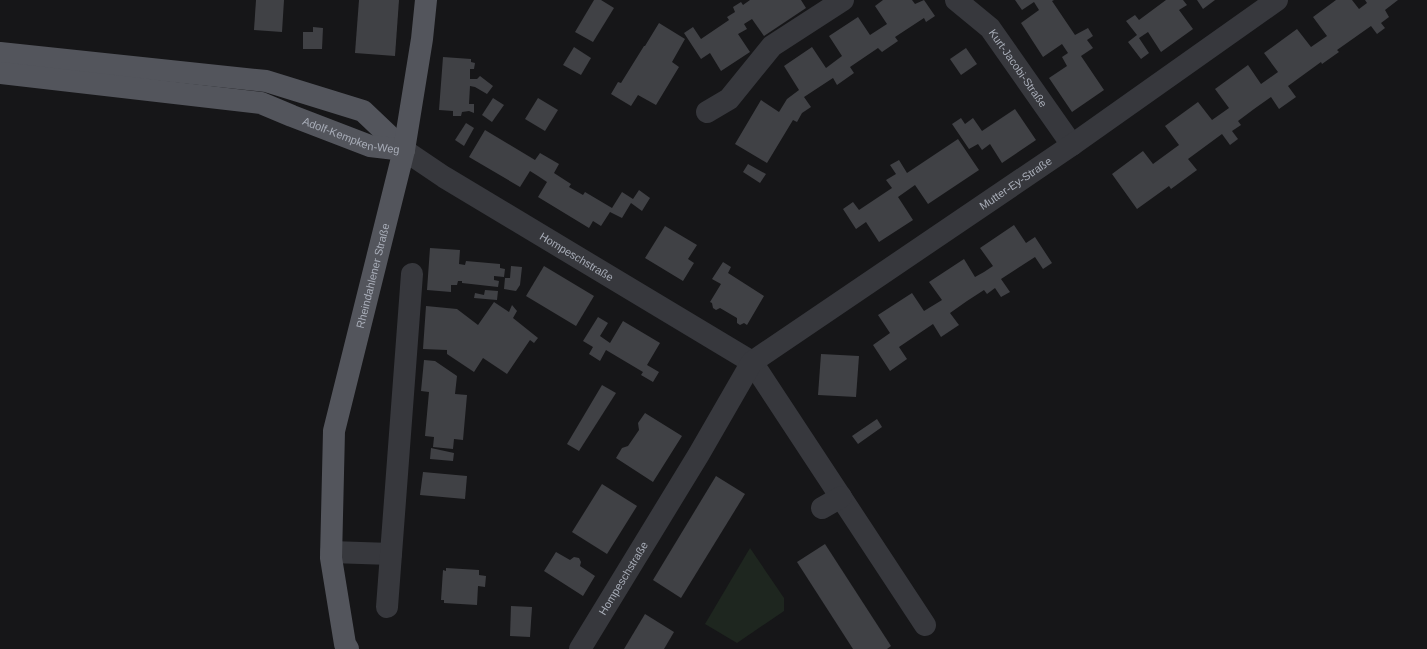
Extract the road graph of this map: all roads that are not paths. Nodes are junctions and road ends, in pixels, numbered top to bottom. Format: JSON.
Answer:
{"nodes":[{"id":1,"x":426,"y":0,"type":"edge"},
{"id":2,"x":843,"y":0,"type":"edge"},
{"id":3,"x":956,"y":0,"type":"edge"},
{"id":4,"x":1277,"y":0,"type":"edge"},
{"id":5,"x":0,"y":53,"type":"edge"},
{"id":6,"x":0,"y":73,"type":"edge"},
{"id":7,"x":707,"y":112,"type":"dead end"},
{"id":8,"x":1072,"y":145,"type":"junction"},
{"id":9,"x":404,"y":150,"type":"junction"},
{"id":10,"x":412,"y":274,"type":"dead end"},
{"id":11,"x":752,"y":362,"type":"junction"},
{"id":12,"x":841,"y":497,"type":"junction"},
{"id":13,"x":822,"y":508,"type":"dead end"},
{"id":14,"x":331,"y":552,"type":"junction"},
{"id":15,"x":391,"y":554,"type":"junction"},
{"id":16,"x":387,"y":607,"type":"dead end"},
{"id":17,"x":925,"y":625,"type":"dead end"},
{"id":18,"x":348,"y":649,"type":"edge"},
{"id":19,"x":580,"y":649,"type":"edge"}],
"edges":[{"from":1,"to":9,"type":"main road","name":"Rheindahlener Straße"},
{"from":2,"to":7,"type":"street"},
{"from":3,"to":8,"type":"street","name":"Kurt-Jacobi-Straße"},
{"from":4,"to":8,"type":"street","name":"Mutter-Ey-Straße"},
{"from":5,"to":9,"type":"main road","name":"Adolf-Kempken-Weg"},
{"from":6,"to":9,"type":"main road","name":"Adolf-Kempken-Weg"},
{"from":8,"to":11,"type":"street","name":"Mutter-Ey-Straße"},
{"from":9,"to":11,"type":"street","name":"Hompeschstraße"},
{"from":9,"to":14,"type":"main road","name":"Rheindahlener Straße"},
{"from":10,"to":15,"type":"street"},
{"from":11,"to":12,"type":"street","name":"Hompeschstraße"},
{"from":11,"to":19,"type":"street","name":"Hompeschstraße"},
{"from":12,"to":13,"type":"street"},
{"from":12,"to":17,"type":"street","name":"Hompeschstraße"},
{"from":14,"to":15,"type":"street"},
{"from":14,"to":18,"type":"main road","name":"Rheindahlener Straße"},
{"from":15,"to":16,"type":"street"}]}
